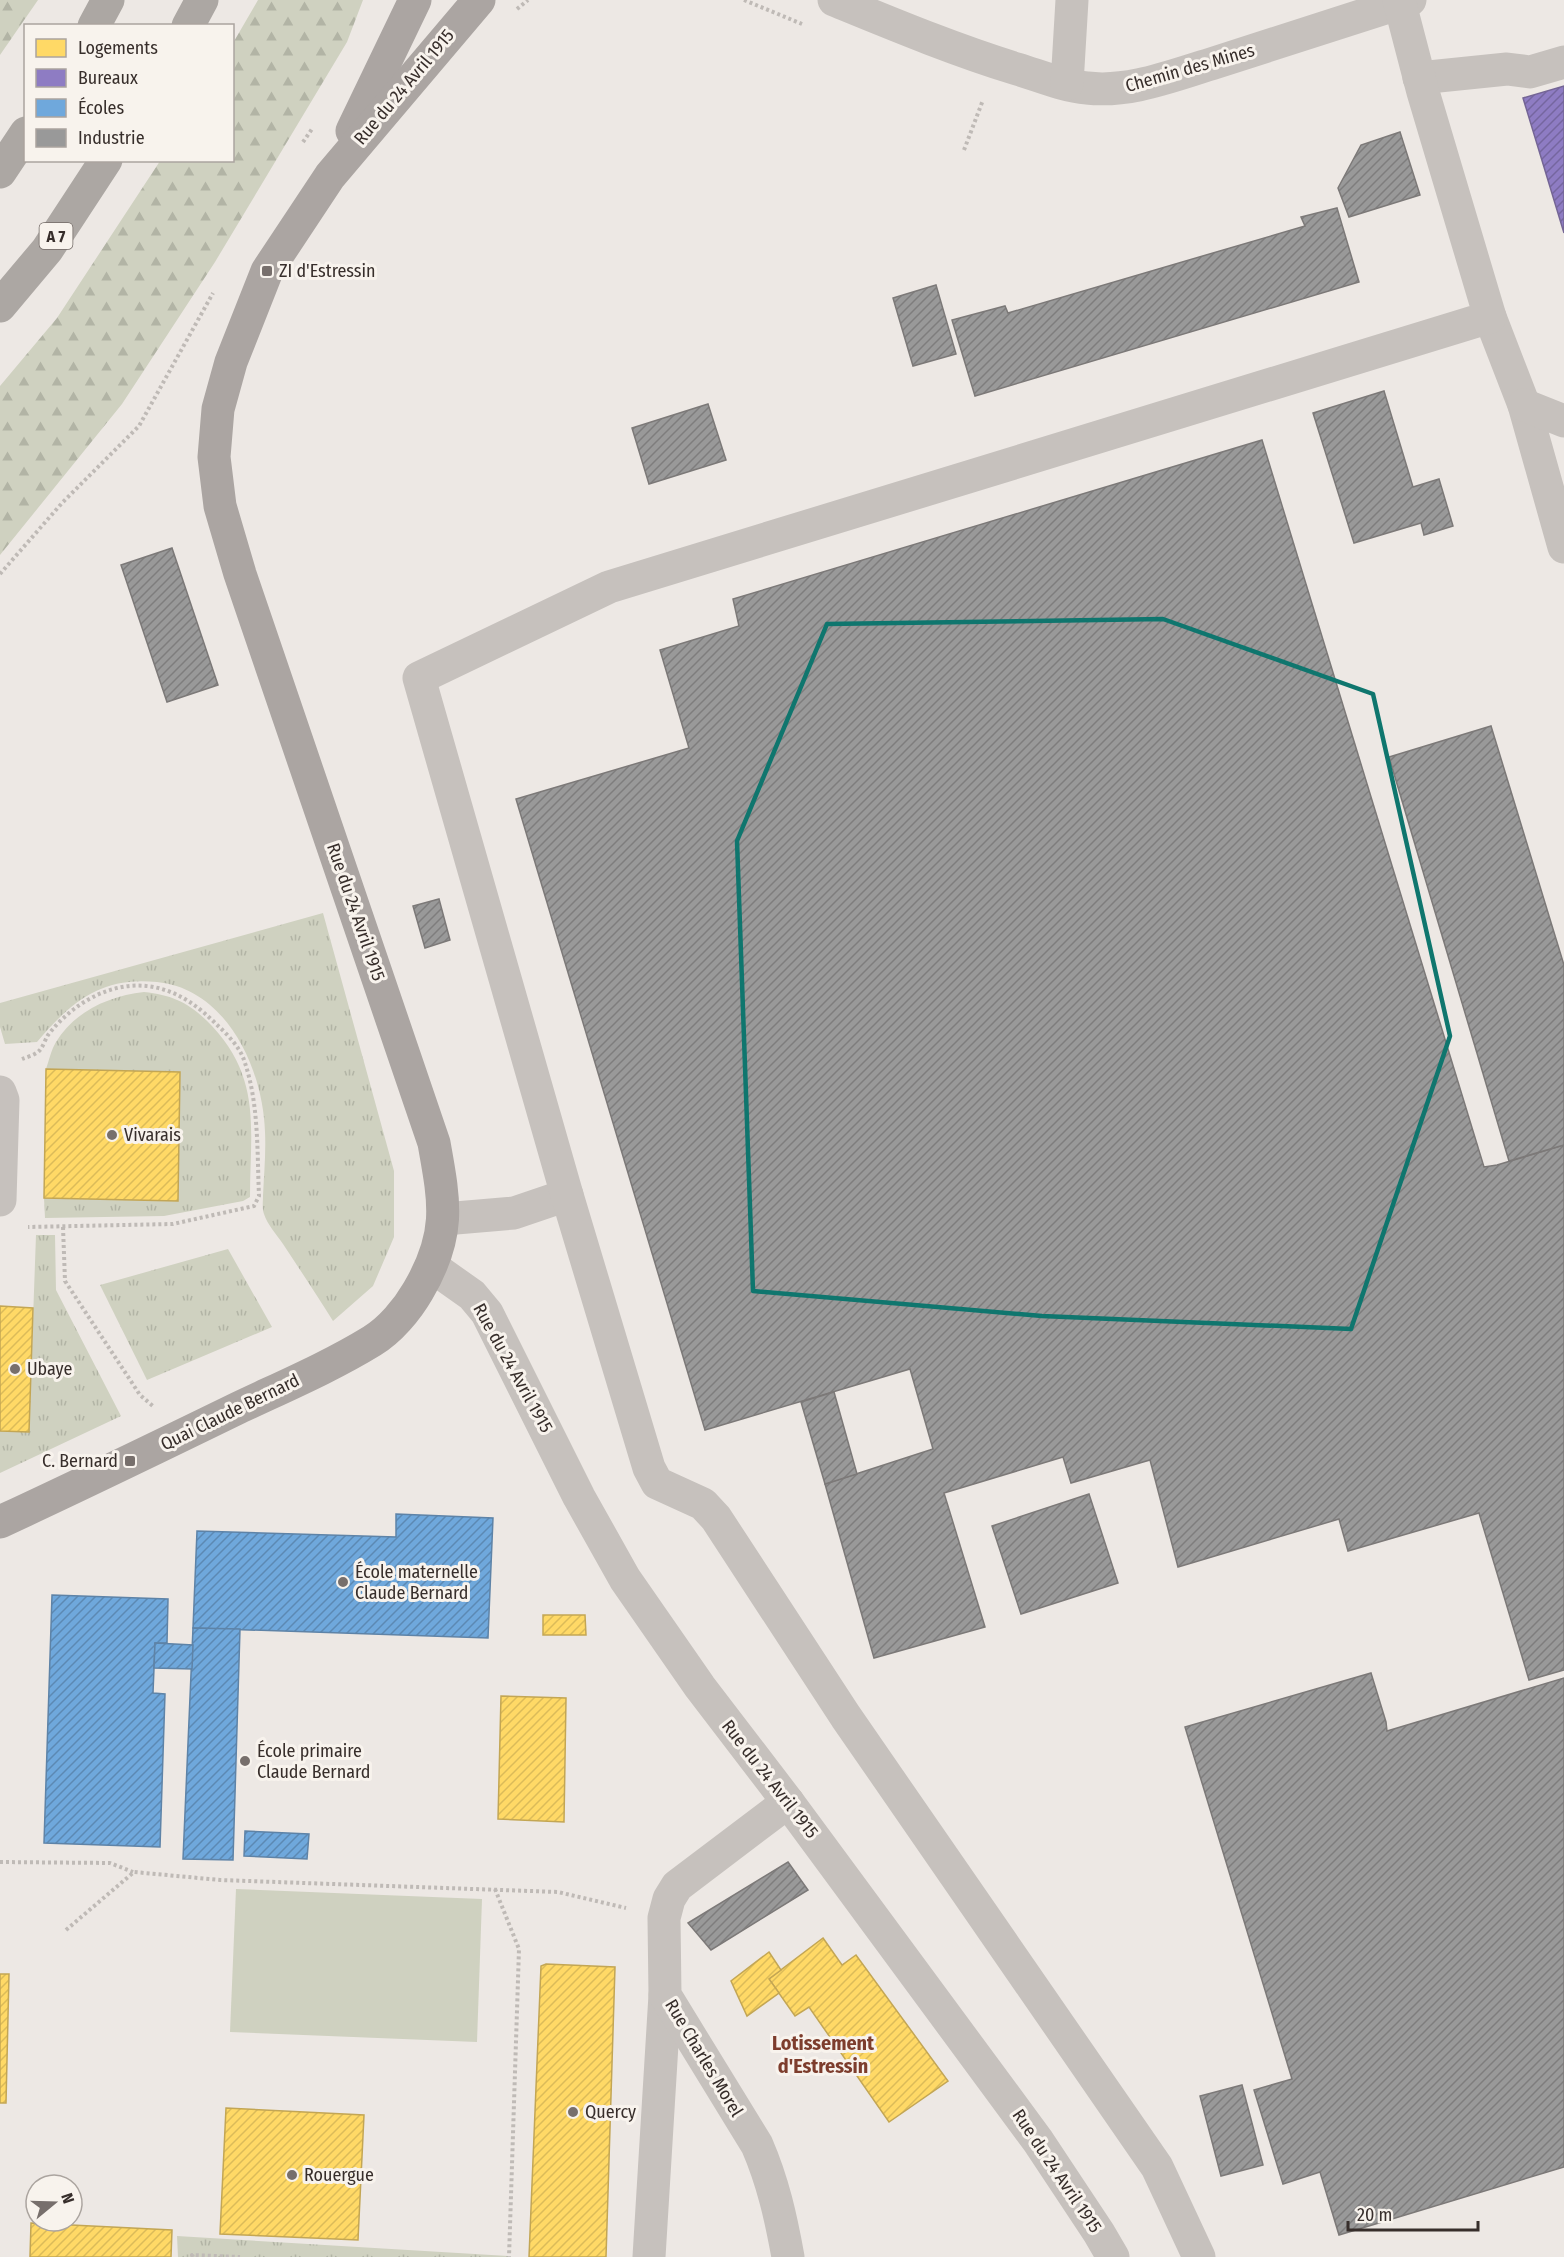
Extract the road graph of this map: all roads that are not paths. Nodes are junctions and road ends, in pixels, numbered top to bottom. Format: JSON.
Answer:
{"nodes":[{"id":1,"x":108,"y":0,"type":"edge"},
{"id":2,"x":202,"y":0,"type":"edge"},
{"id":3,"x":415,"y":0,"type":"edge"},
{"id":4,"x":478,"y":0,"type":"edge"},
{"id":5,"x":834,"y":0,"type":"edge"},
{"id":6,"x":1072,"y":0,"type":"edge"},
{"id":7,"x":1403,"y":1,"type":"edge"},
{"id":8,"x":95,"y":24,"type":"edge"},
{"id":9,"x":189,"y":24,"type":"edge"},
{"id":10,"x":1564,"y":62,"type":"edge"},
{"id":11,"x":1419,"y":78,"type":"junction"},
{"id":12,"x":1067,"y":84,"type":"junction"},
{"id":13,"x":24,"y":136,"type":"edge"},
{"id":14,"x":105,"y":162,"type":"edge"},
{"id":15,"x":0,"y":172,"type":"edge"},
{"id":16,"x":330,"y":176,"type":"junction"},
{"id":17,"x":0,"y":306,"type":"edge"},
{"id":18,"x":1490,"y":317,"type":"junction"},
{"id":19,"x":1524,"y":405,"type":"junction"},
{"id":20,"x":1564,"y":421,"type":"edge"},
{"id":21,"x":1564,"y":547,"type":"edge"},
{"id":22,"x":0,"y":1092,"type":"edge"},
{"id":23,"x":567,"y":1195,"type":"junction"},
{"id":24,"x":0,"y":1200,"type":"edge"},
{"id":25,"x":444,"y":1219,"type":"junction"},
{"id":26,"x":431,"y":1266,"type":"junction"},
{"id":27,"x":0,"y":1522,"type":"edge"},
{"id":28,"x":788,"y":1802,"type":"junction"},
{"id":29,"x":665,"y":1995,"type":"junction"},
{"id":30,"x":649,"y":2257,"type":"edge"},
{"id":31,"x":788,"y":2257,"type":"edge"},
{"id":32,"x":1113,"y":2257,"type":"edge"},
{"id":33,"x":1199,"y":2257,"type":"edge"}],
"edges":[{"from":1,"to":8,"type":"highway"},
{"from":2,"to":9,"type":"highway"},
{"from":3,"to":16,"type":"main road","name":"Rue du 24 Avril 1915"},
{"from":4,"to":16,"type":"main road","name":"Rue du 24 Avril 1915"},
{"from":5,"to":12,"type":"street","name":"Chemin des Mines"},
{"from":6,"to":12,"type":"street"},
{"from":7,"to":11,"type":"street"},
{"from":7,"to":12,"type":"street","name":"Chemin des Mines"},
{"from":10,"to":11,"type":"street"},
{"from":11,"to":18,"type":"street"},
{"from":13,"to":15,"type":"highway"},
{"from":14,"to":17,"type":"highway","number":"A 7"},
{"from":16,"to":25,"type":"main road","name":"Rue du 24 Avril 1915"},
{"from":18,"to":19,"type":"street"},
{"from":18,"to":23,"type":"street"},
{"from":19,"to":20,"type":"street"},
{"from":19,"to":21,"type":"street"},
{"from":22,"to":24,"type":"street"},
{"from":23,"to":25,"type":"street"},
{"from":23,"to":33,"type":"street"},
{"from":25,"to":26,"type":"main road","name":"Rue du 24 Avril 1915"},
{"from":26,"to":27,"type":"main road","name":"Quai Claude Bernard"},
{"from":26,"to":28,"type":"street","name":"Rue du 24 Avril 1915"},
{"from":28,"to":29,"type":"street","name":"Rue Charles Morel"},
{"from":28,"to":32,"type":"street","name":"Rue du 24 Avril 1915"},
{"from":29,"to":30,"type":"street"},
{"from":29,"to":31,"type":"street","name":"Rue Charles Morel"}]}
